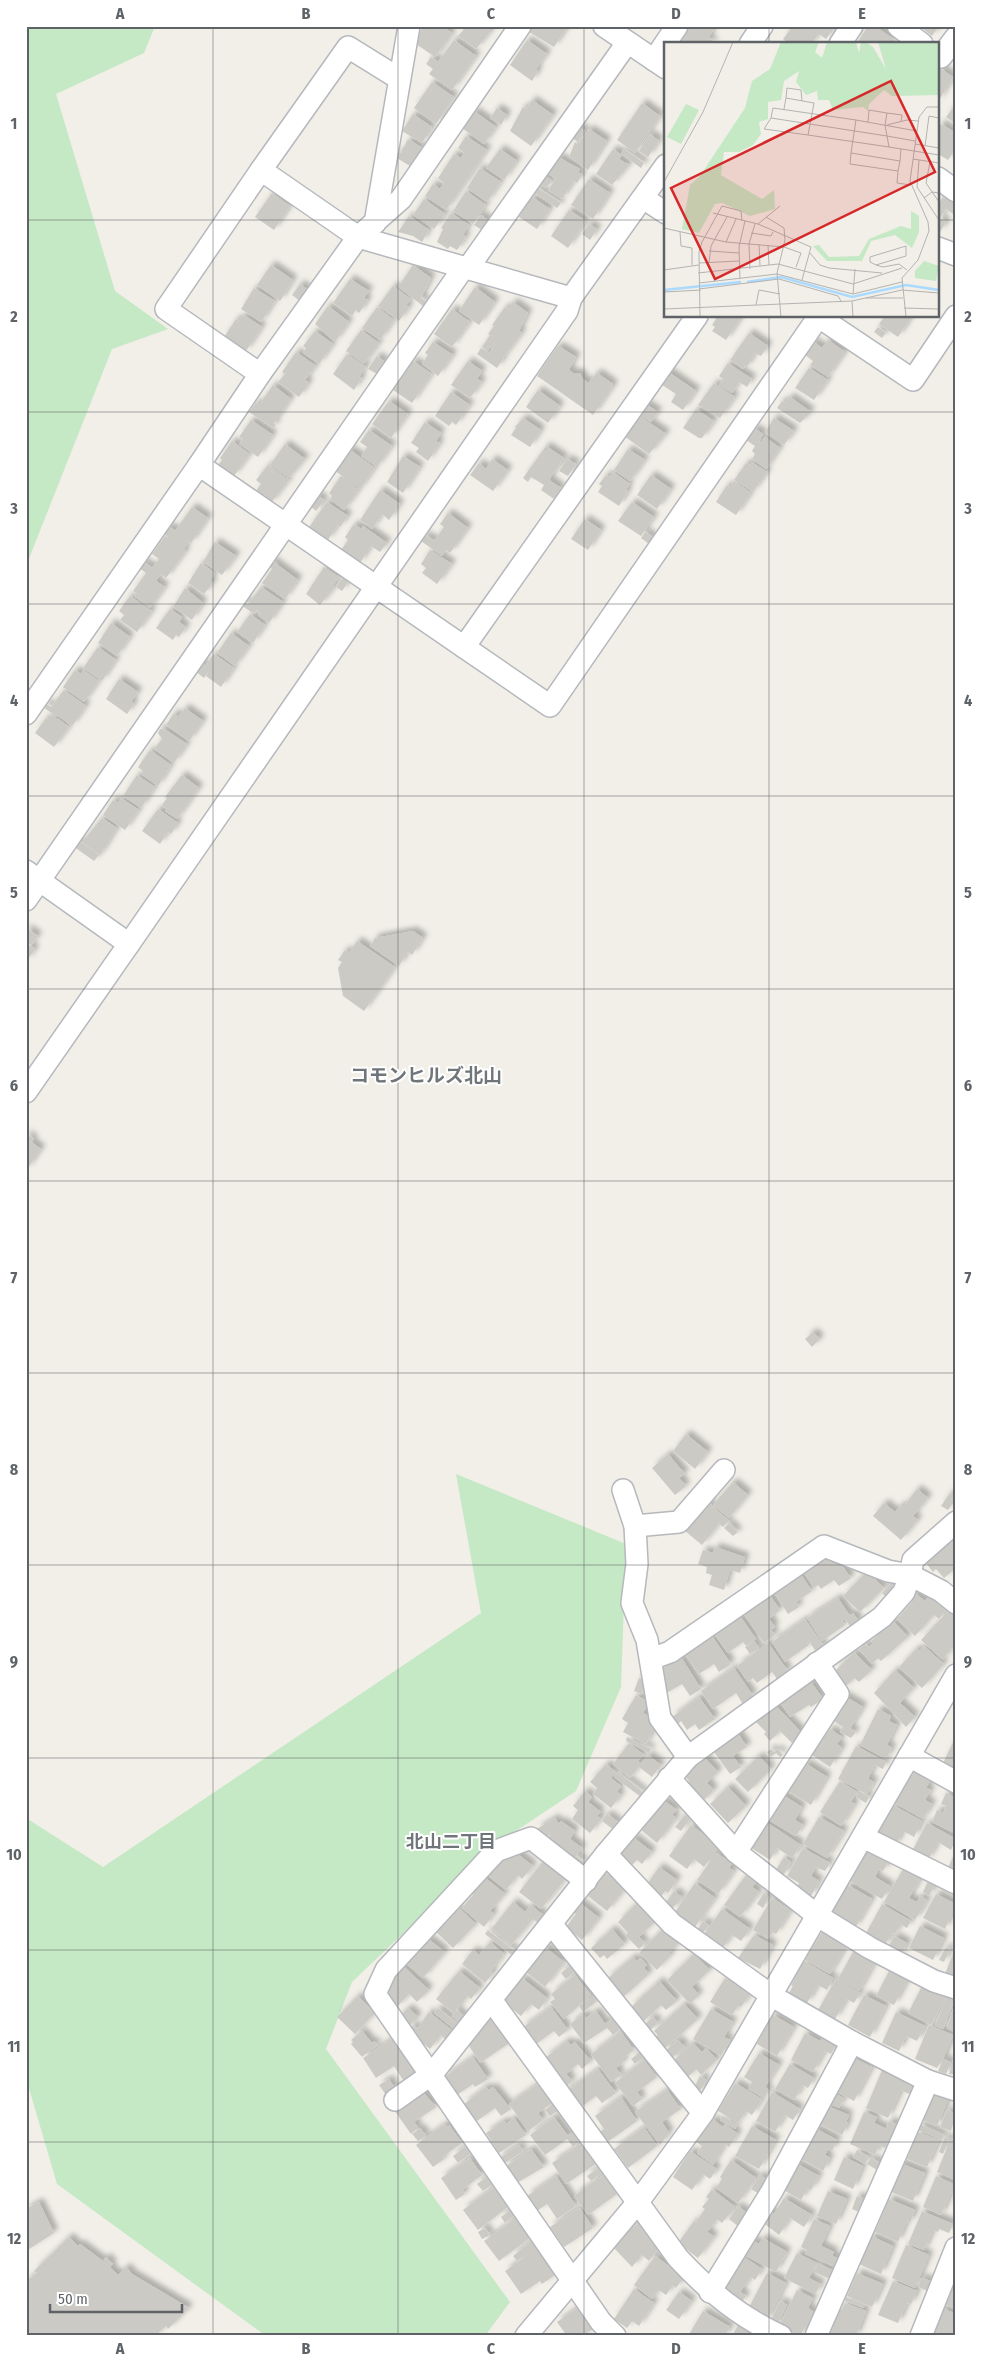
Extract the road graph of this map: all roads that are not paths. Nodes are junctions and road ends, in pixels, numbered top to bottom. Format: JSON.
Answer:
{"nodes":[{"id":1,"x":409,"y":26,"type":"edge"},
{"id":2,"x":520,"y":26,"type":"edge"},
{"id":3,"x":604,"y":26,"type":"edge"},
{"id":4,"x":678,"y":26,"type":"edge"},
{"id":5,"x":762,"y":26,"type":"edge"},
{"id":6,"x":852,"y":26,"type":"edge"},
{"id":7,"x":898,"y":26,"type":"edge"},
{"id":8,"x":956,"y":38,"type":"edge"},
{"id":9,"x":670,"y":42,"type":"edge"},
{"id":10,"x":751,"y":42,"type":"edge"},
{"id":11,"x":841,"y":42,"type":"edge"},
{"id":12,"x":919,"y":42,"type":"edge"},
{"id":13,"x":627,"y":43,"type":"junction"},
{"id":14,"x":945,"y":60,"type":"edge"},
{"id":15,"x":660,"y":64,"type":"edge"},
{"id":16,"x":398,"y":78,"type":"junction"},
{"id":17,"x":664,"y":168,"type":"edge"},
{"id":18,"x":261,"y":170,"type":"junction"},
{"id":19,"x":940,"y":179,"type":"edge"},
{"id":20,"x":956,"y":190,"type":"edge"},
{"id":21,"x":643,"y":198,"type":"junction"},
{"id":22,"x":664,"y":212,"type":"edge"},
{"id":23,"x":375,"y":222,"type":"junction"},
{"id":24,"x":358,"y":237,"type":"junction"},
{"id":25,"x":940,"y":249,"type":"edge"},
{"id":26,"x":956,"y":255,"type":"edge"},
{"id":27,"x":466,"y":268,"type":"junction"},
{"id":28,"x":571,"y":298,"type":"junction"},
{"id":29,"x":956,"y":316,"type":"edge"},
{"id":30,"x":696,"y":318,"type":"edge"},
{"id":31,"x":818,"y":318,"type":"edge"},
{"id":32,"x":822,"y":318,"type":"edge"},
{"id":33,"x":260,"y":374,"type":"junction"},
{"id":34,"x":199,"y":465,"type":"junction"},
{"id":35,"x":286,"y":525,"type":"junction"},
{"id":36,"x":378,"y":588,"type":"junction"},
{"id":37,"x":464,"y":647,"type":"junction"},
{"id":38,"x":26,"y":714,"type":"edge"},
{"id":39,"x":33,"y":876,"type":"edge"},
{"id":40,"x":26,"y":900,"type":"edge"},
{"id":41,"x":129,"y":944,"type":"junction"},
{"id":42,"x":26,"y":1092,"type":"edge"},
{"id":43,"x":724,"y":1470,"type":"dead end"},
{"id":44,"x":623,"y":1490,"type":"dead end"},
{"id":45,"x":956,"y":1522,"type":"edge"},
{"id":46,"x":635,"y":1526,"type":"junction"},
{"id":47,"x":910,"y":1575,"type":"junction"},
{"id":48,"x":956,"y":1603,"type":"edge"},
{"id":49,"x":651,"y":1659,"type":"junction"},
{"id":50,"x":817,"y":1663,"type":"junction"},
{"id":51,"x":956,"y":1675,"type":"edge"},
{"id":52,"x":909,"y":1756,"type":"junction"},
{"id":53,"x":688,"y":1757,"type":"junction"},
{"id":54,"x":669,"y":1778,"type":"junction"},
{"id":55,"x":956,"y":1782,"type":"edge"},
{"id":56,"x":864,"y":1837,"type":"junction"},
{"id":57,"x":736,"y":1852,"type":"junction"},
{"id":58,"x":606,"y":1854,"type":"junction"},
{"id":59,"x":586,"y":1880,"type":"junction"},
{"id":60,"x":956,"y":1883,"type":"edge"},
{"id":61,"x":818,"y":1916,"type":"junction"},
{"id":62,"x":552,"y":1925,"type":"junction"},
{"id":63,"x":956,"y":1988,"type":"edge"},
{"id":64,"x":772,"y":1996,"type":"junction"},
{"id":65,"x":492,"y":2001,"type":"junction"},
{"id":66,"x":852,"y":2042,"type":"junction"},
{"id":67,"x":432,"y":2074,"type":"junction"},
{"id":68,"x":928,"y":2081,"type":"junction"},
{"id":69,"x":956,"y":2090,"type":"edge"},
{"id":70,"x":395,"y":2100,"type":"dead end"},
{"id":71,"x":703,"y":2114,"type":"junction"},
{"id":72,"x":638,"y":2202,"type":"junction"},
{"id":73,"x":956,"y":2248,"type":"edge"},
{"id":74,"x":573,"y":2278,"type":"junction"},
{"id":75,"x":710,"y":2292,"type":"junction"},
{"id":76,"x":526,"y":2336,"type":"edge"},
{"id":77,"x":615,"y":2336,"type":"edge"},
{"id":78,"x":781,"y":2336,"type":"edge"},
{"id":79,"x":816,"y":2336,"type":"edge"},
{"id":80,"x":920,"y":2336,"type":"edge"}],
"edges":[{"from":1,"to":16,"type":"street"},
{"from":2,"to":23,"type":"street"},
{"from":3,"to":13,"type":"street"},
{"from":4,"to":9,"type":"street"},
{"from":5,"to":10,"type":"street"},
{"from":6,"to":11,"type":"street"},
{"from":7,"to":12,"type":"street"},
{"from":8,"to":14,"type":"street"},
{"from":13,"to":15,"type":"street"},
{"from":13,"to":27,"type":"street"},
{"from":16,"to":18,"type":"street"},
{"from":16,"to":23,"type":"street"},
{"from":17,"to":21,"type":"street"},
{"from":18,"to":24,"type":"street"},
{"from":18,"to":33,"type":"street"},
{"from":19,"to":20,"type":"street"},
{"from":21,"to":22,"type":"street"},
{"from":21,"to":28,"type":"street"},
{"from":23,"to":24,"type":"street"},
{"from":24,"to":27,"type":"street"},
{"from":24,"to":33,"type":"street"},
{"from":25,"to":26,"type":"street"},
{"from":27,"to":28,"type":"street"},
{"from":27,"to":35,"type":"street"},
{"from":28,"to":36,"type":"street"},
{"from":29,"to":32,"type":"street"},
{"from":30,"to":37,"type":"street"},
{"from":31,"to":37,"type":"street"},
{"from":33,"to":34,"type":"street"},
{"from":34,"to":35,"type":"street"},
{"from":34,"to":38,"type":"street"},
{"from":35,"to":36,"type":"street"},
{"from":35,"to":39,"type":"street"},
{"from":36,"to":37,"type":"street"},
{"from":36,"to":41,"type":"street"},
{"from":39,"to":40,"type":"street"},
{"from":39,"to":41,"type":"street"},
{"from":41,"to":42,"type":"street"},
{"from":43,"to":46,"type":"street"},
{"from":44,"to":46,"type":"street"},
{"from":45,"to":47,"type":"street"},
{"from":46,"to":49,"type":"street"},
{"from":47,"to":48,"type":"street"},
{"from":47,"to":49,"type":"street"},
{"from":47,"to":50,"type":"street"},
{"from":49,"to":53,"type":"street"},
{"from":50,"to":53,"type":"street"},
{"from":50,"to":57,"type":"street"},
{"from":51,"to":52,"type":"street"},
{"from":52,"to":55,"type":"street"},
{"from":52,"to":56,"type":"street"},
{"from":53,"to":54,"type":"street"},
{"from":54,"to":57,"type":"street"},
{"from":54,"to":58,"type":"street"},
{"from":56,"to":60,"type":"street"},
{"from":56,"to":61,"type":"street"},
{"from":57,"to":61,"type":"street"},
{"from":58,"to":59,"type":"street"},
{"from":58,"to":64,"type":"street"},
{"from":59,"to":62,"type":"street"},
{"from":59,"to":67,"type":"street"},
{"from":61,"to":63,"type":"street"},
{"from":61,"to":64,"type":"street"},
{"from":62,"to":65,"type":"street"},
{"from":62,"to":71,"type":"street"},
{"from":64,"to":66,"type":"street"},
{"from":64,"to":71,"type":"street"},
{"from":65,"to":67,"type":"street"},
{"from":65,"to":72,"type":"street"},
{"from":66,"to":68,"type":"street"},
{"from":66,"to":75,"type":"street"},
{"from":67,"to":70,"type":"street"},
{"from":67,"to":74,"type":"street"},
{"from":68,"to":69,"type":"street"},
{"from":68,"to":79,"type":"street"},
{"from":71,"to":72,"type":"street"},
{"from":72,"to":74,"type":"street"},
{"from":72,"to":75,"type":"street"},
{"from":73,"to":80,"type":"street"},
{"from":74,"to":76,"type":"street"},
{"from":74,"to":77,"type":"street"},
{"from":75,"to":78,"type":"street"}]}
